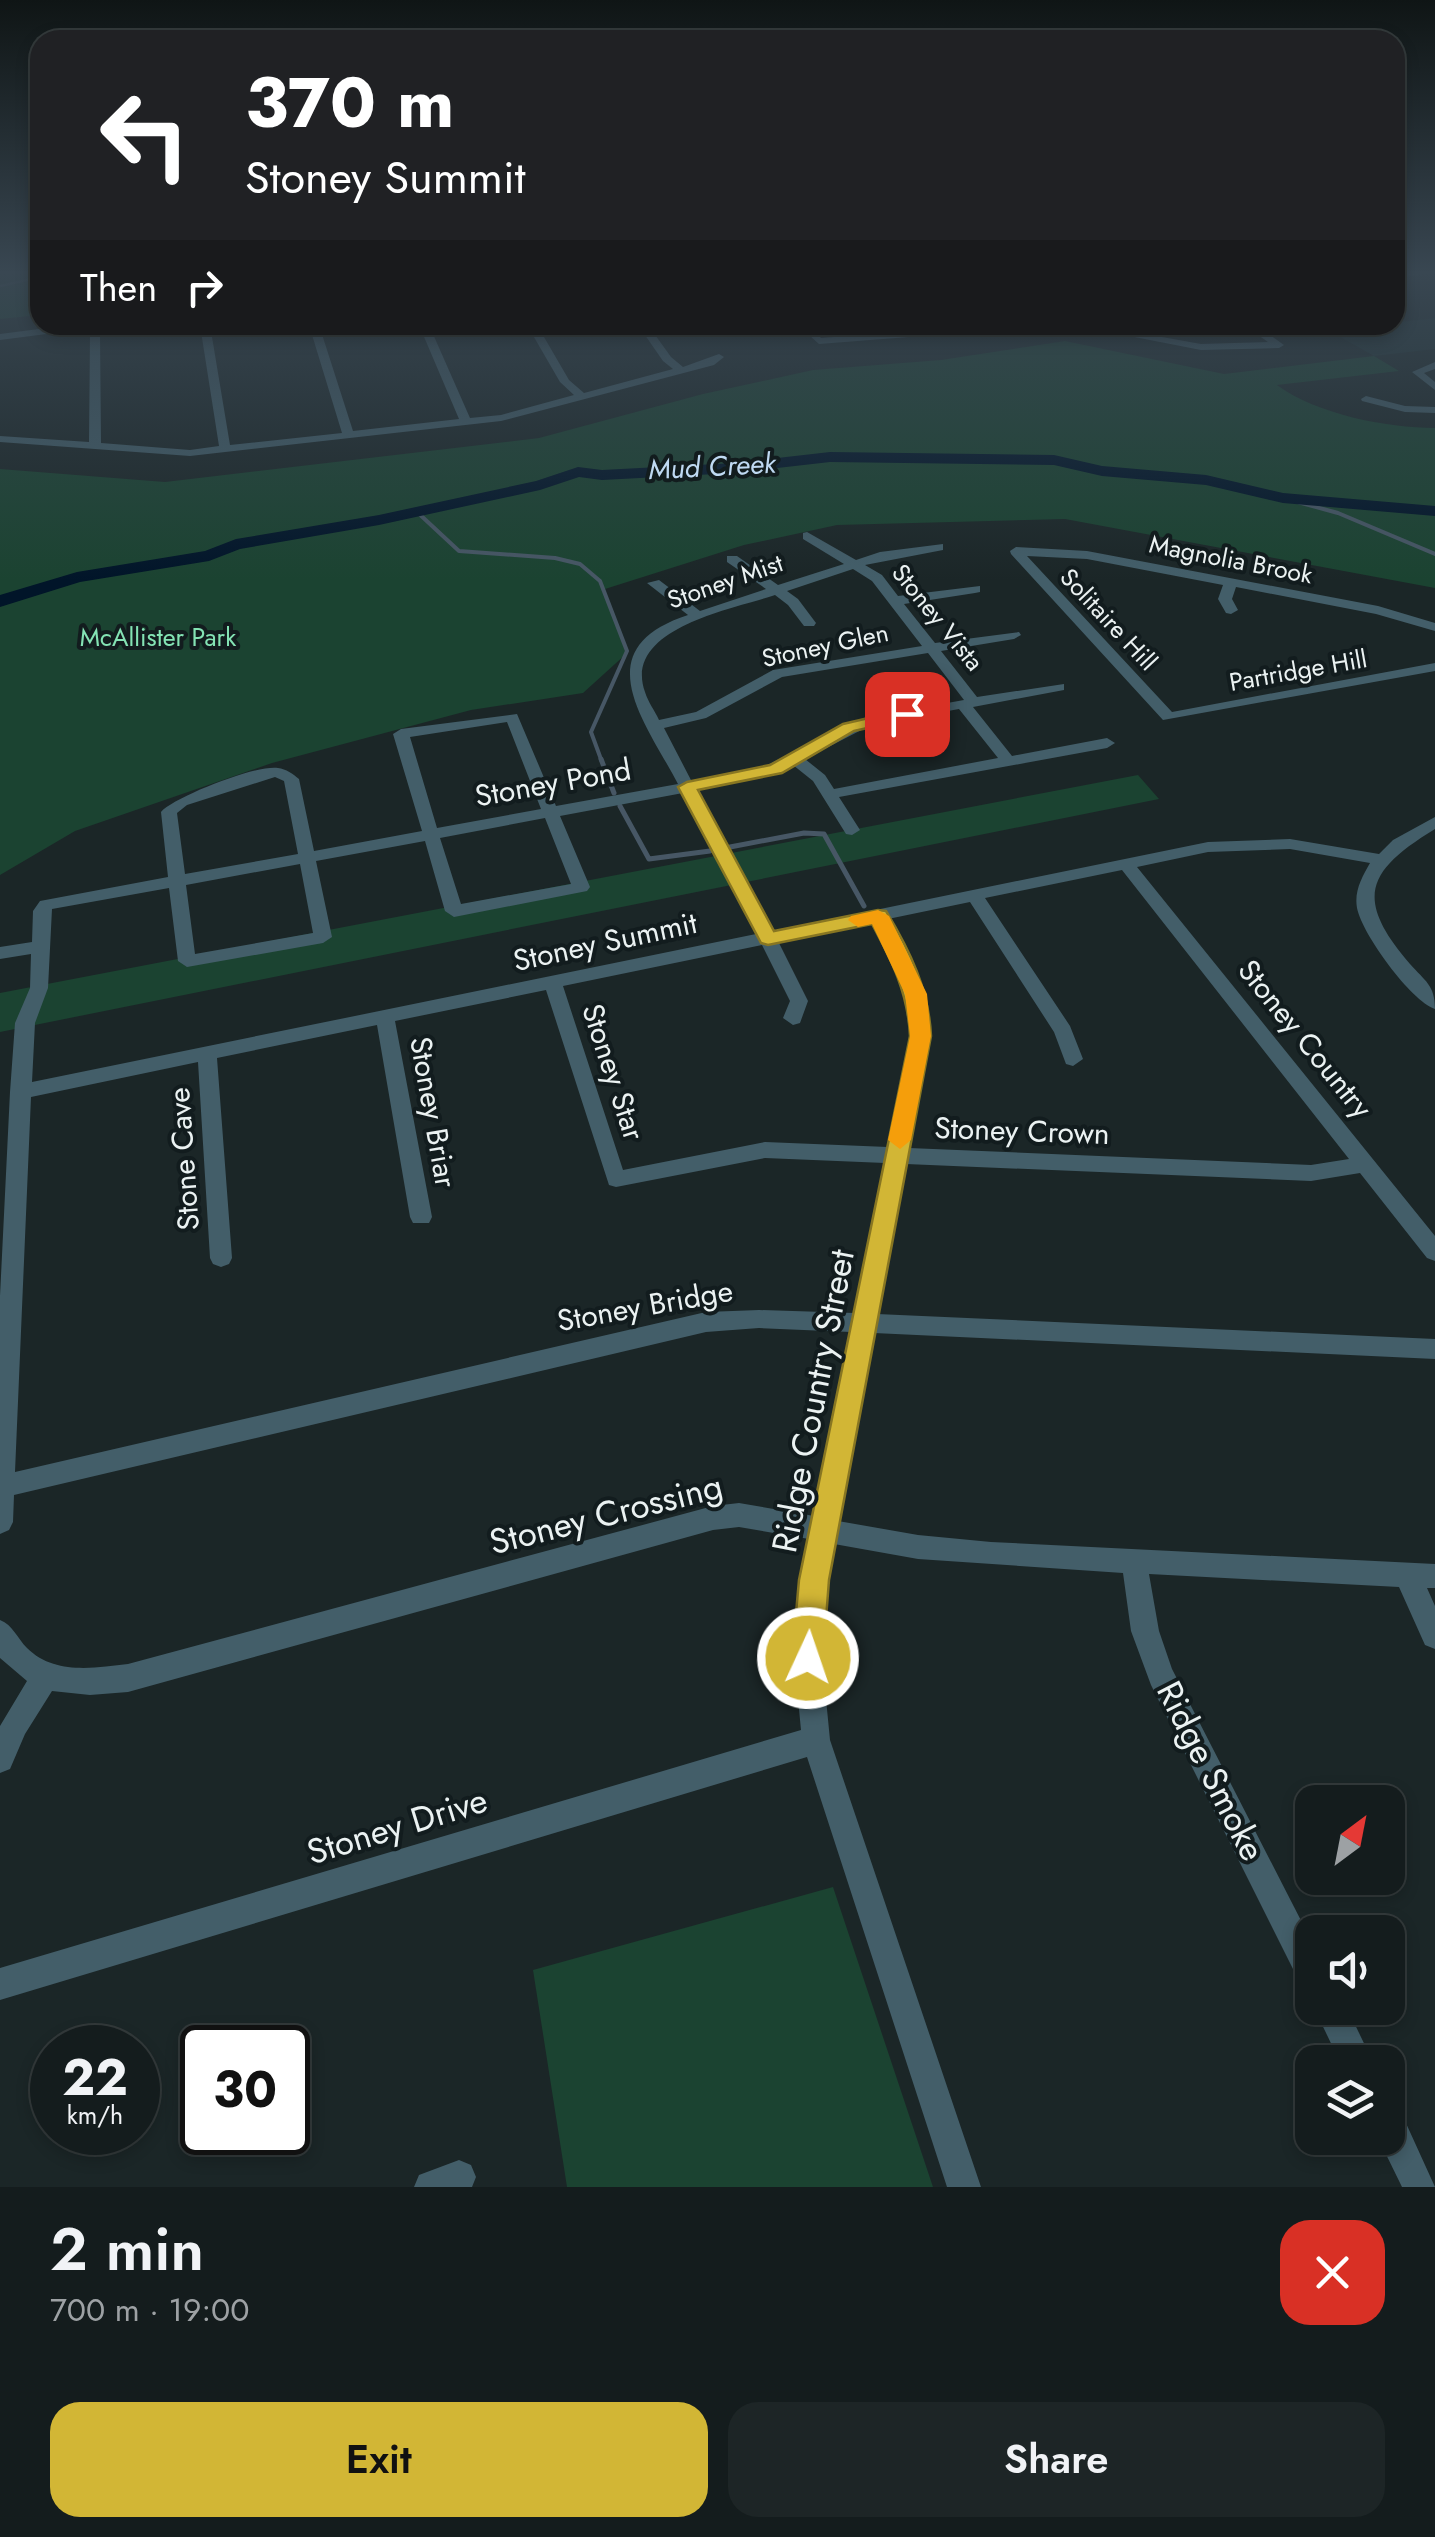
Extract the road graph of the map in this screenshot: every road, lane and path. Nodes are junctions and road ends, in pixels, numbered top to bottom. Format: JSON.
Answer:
{"nodes":[{"id":1,"x":95,"y":375,"type":"edge"},
{"id":2,"x":213,"y":375,"type":"edge"},
{"id":3,"x":329,"y":375,"type":"edge"},
{"id":4,"x":446,"y":375,"type":"edge"},
{"id":5,"x":562,"y":375,"type":"edge"},
{"id":6,"x":666,"y":375,"type":"edge"},
{"id":7,"x":582,"y":397,"type":"junction"},
{"id":8,"x":1366,"y":399,"type":"dead end"},
{"id":9,"x":1435,"y":410,"type":"edge"},
{"id":10,"x":466,"y":422,"type":"junction"},
{"id":11,"x":348,"y":435,"type":"junction"},
{"id":12,"x":0,"y":439,"type":"edge"},
{"id":13,"x":95,"y":447,"type":"junction"},
{"id":14,"x":224,"y":449,"type":"junction"},
{"id":15,"x":807,"y":536,"type":"dead end"},
{"id":16,"x":938,"y":547,"type":"dead end"},
{"id":17,"x":1016,"y":551,"type":"joint"},
{"id":18,"x":732,"y":559,"type":"dead end"},
{"id":19,"x":854,"y":565,"type":"junction"},
{"id":20,"x":1230,"y":582,"type":"junction"},
{"id":21,"x":654,"y":583,"type":"dead end"},
{"id":22,"x":975,"y":589,"type":"dead end"},
{"id":23,"x":777,"y":590,"type":"junction"},
{"id":24,"x":895,"y":601,"type":"junction"},
{"id":25,"x":1231,"y":610,"type":"dead end"},
{"id":26,"x":698,"y":616,"type":"junction"},
{"id":27,"x":809,"y":623,"type":"dead end"},
{"id":28,"x":1435,"y":627,"type":"edge"},
{"id":29,"x":1014,"y":634,"type":"dead end"},
{"id":30,"x":931,"y":648,"type":"junction"},
{"id":31,"x":1435,"y":667,"type":"edge"},
{"id":32,"x":1059,"y":688,"type":"dead end"},
{"id":33,"x":969,"y":704,"type":"junction"},
{"id":34,"x":1168,"y":716,"type":"joint"},
{"id":35,"x":654,"y":726,"type":"junction"},
{"id":36,"x":1108,"y":743,"type":"dead end"},
{"id":37,"x":796,"y":760,"type":"junction"},
{"id":38,"x":1008,"y":761,"type":"junction"},
{"id":39,"x":687,"y":787,"type":"junction"},
{"id":40,"x":832,"y":794,"type":"junction"},
{"id":41,"x":551,"y":812,"type":"junction"},
{"id":42,"x":1435,"y":822,"type":"edge"},
{"id":43,"x":852,"y":830,"type":"dead end"},
{"id":44,"x":428,"y":834,"type":"junction"},
{"id":45,"x":305,"y":855,"type":"junction"},
{"id":46,"x":1379,"y":859,"type":"junction"},
{"id":47,"x":1127,"y":865,"type":"junction"},
{"id":48,"x":176,"y":879,"type":"junction"},
{"id":49,"x":975,"y":896,"type":"junction"},
{"id":50,"x":878,"y":916,"type":"junction"},
{"id":51,"x":768,"y":939,"type":"junction"},
{"id":52,"x":41,"y":946,"type":"junction"},
{"id":53,"x":0,"y":953,"type":"edge"},
{"id":54,"x":553,"y":983,"type":"junction"},
{"id":55,"x":1435,"y":1002,"type":"edge"},
{"id":56,"x":385,"y":1017,"type":"junction"},
{"id":57,"x":792,"y":1018,"type":"dead end"},
{"id":58,"x":207,"y":1055,"type":"junction"},
{"id":59,"x":1073,"y":1058,"type":"dead end"},
{"id":60,"x":20,"y":1092,"type":"junction"},
{"id":61,"x":896,"y":1156,"type":"junction"},
{"id":62,"x":1367,"y":1164,"type":"junction"},
{"id":63,"x":616,"y":1179,"type":"joint"},
{"id":64,"x":422,"y":1217,"type":"dead end"},
{"id":65,"x":1435,"y":1252,"type":"edge"},
{"id":66,"x":221,"y":1258,"type":"dead end"},
{"id":67,"x":864,"y":1323,"type":"junction"},
{"id":68,"x":1435,"y":1349,"type":"edge"},
{"id":69,"x":2,"y":1486,"type":"edge"},
{"id":70,"x":0,"y":1522,"type":"edge"},
{"id":71,"x":824,"y":1528,"type":"junction"},
{"id":72,"x":1134,"y":1560,"type":"junction"},
{"id":73,"x":1406,"y":1574,"type":"junction"},
{"id":74,"x":1435,"y":1576,"type":"edge"},
{"id":75,"x":0,"y":1632,"type":"edge"},
{"id":76,"x":1435,"y":1636,"type":"edge"},
{"id":77,"x":44,"y":1678,"type":"junction"},
{"id":78,"x":816,"y":1740,"type":"junction"},
{"id":79,"x":0,"y":1759,"type":"edge"},
{"id":80,"x":1295,"y":1940,"type":"edge"},
{"id":81,"x":0,"y":1984,"type":"edge"},
{"id":82,"x":1404,"y":2155,"type":"edge"},
{"id":83,"x":964,"y":2187,"type":"edge"},
{"id":84,"x":1420,"y":2187,"type":"edge"}],
"edges":[{"from":1,"to":13,"type":"street"},
{"from":2,"to":14,"type":"street"},
{"from":3,"to":11,"type":"street"},
{"from":4,"to":10,"type":"street"},
{"from":5,"to":7,"type":"street"},
{"from":6,"to":7,"type":"street"},
{"from":7,"to":10,"type":"street"},
{"from":8,"to":9,"type":"street"},
{"from":10,"to":11,"type":"street"},
{"from":11,"to":14,"type":"street"},
{"from":12,"to":13,"type":"street"},
{"from":13,"to":14,"type":"street"},
{"from":15,"to":19,"type":"street","name":"Stoney Vista"},
{"from":16,"to":19,"type":"street","name":"Stoney Mist"},
{"from":17,"to":20,"type":"street","name":"Magnolia Brook"},
{"from":17,"to":34,"type":"street","name":"Solitaire Hill"},
{"from":18,"to":23,"type":"street"},
{"from":19,"to":23,"type":"street","name":"Stoney Mist"},
{"from":19,"to":24,"type":"street","name":"Stoney Vista"},
{"from":20,"to":25,"type":"street"},
{"from":20,"to":28,"type":"street","name":"Magnolia Brook"},
{"from":21,"to":26,"type":"street"},
{"from":22,"to":24,"type":"street"},
{"from":23,"to":26,"type":"street","name":"Stoney Mist"},
{"from":23,"to":27,"type":"street"},
{"from":24,"to":30,"type":"street","name":"Stoney Vista"},
{"from":26,"to":35,"type":"street","name":"Stoney Mist"},
{"from":29,"to":30,"type":"street","name":"Stoney Glen"},
{"from":30,"to":33,"type":"street","name":"Stoney Vista"},
{"from":30,"to":35,"type":"street","name":"Stoney Glen"},
{"from":31,"to":34,"type":"street","name":"Partridge Hill"},
{"from":32,"to":33,"type":"street","name":"Stoney Pond"},
{"from":33,"to":37,"type":"street","name":"Stoney Pond"},
{"from":33,"to":38,"type":"street","name":"Stoney Vista"},
{"from":35,"to":39,"type":"street","name":"Stoney Mist"},
{"from":36,"to":38,"type":"street"},
{"from":37,"to":39,"type":"street","name":"Stoney Pond"},
{"from":37,"to":40,"type":"street"},
{"from":38,"to":40,"type":"street"},
{"from":39,"to":41,"type":"street","name":"Stoney Pond"},
{"from":39,"to":51,"type":"street","name":"Stoney Mist"},
{"from":40,"to":43,"type":"street"},
{"from":41,"to":44,"type":"street","name":"Stoney Pond"},
{"from":41,"to":44,"type":"street"},
{"from":41,"to":44,"type":"street"},
{"from":42,"to":46,"type":"street"},
{"from":44,"to":45,"type":"street","name":"Stoney Pond"},
{"from":45,"to":48,"type":"street","name":"Stoney Pond"},
{"from":45,"to":48,"type":"street"},
{"from":45,"to":48,"type":"street"},
{"from":46,"to":47,"type":"street","name":"Stoney Summit"},
{"from":46,"to":55,"type":"street"},
{"from":47,"to":49,"type":"street","name":"Stoney Summit"},
{"from":47,"to":62,"type":"street","name":"Stoney Country"},
{"from":48,"to":52,"type":"street","name":"Stoney Pond"},
{"from":49,"to":50,"type":"street","name":"Stoney Summit"},
{"from":49,"to":59,"type":"street"},
{"from":50,"to":51,"type":"street","name":"Stoney Summit"},
{"from":50,"to":61,"type":"street","name":"Ridge Country Street"},
{"from":51,"to":54,"type":"street","name":"Stoney Summit"},
{"from":51,"to":57,"type":"street","name":"Stoney Mist"},
{"from":52,"to":53,"type":"street"},
{"from":52,"to":60,"type":"street"},
{"from":54,"to":56,"type":"street","name":"Stoney Summit"},
{"from":54,"to":63,"type":"street","name":"Stoney Star"},
{"from":56,"to":58,"type":"street","name":"Stoney Summit"},
{"from":56,"to":64,"type":"street","name":"Stoney Briar"},
{"from":58,"to":60,"type":"street","name":"Stoney Summit"},
{"from":58,"to":66,"type":"street","name":"Stone Cave"},
{"from":60,"to":69,"type":"street"},
{"from":61,"to":62,"type":"street","name":"Stoney Crown"},
{"from":61,"to":63,"type":"street","name":"Stoney Crown"},
{"from":61,"to":67,"type":"street","name":"Ridge Country Street"},
{"from":62,"to":65,"type":"street","name":"Stoney Country"},
{"from":67,"to":68,"type":"street","name":"Stoney Bridge"},
{"from":67,"to":69,"type":"street","name":"Stoney Bridge"},
{"from":67,"to":71,"type":"street","name":"Ridge Country Street"},
{"from":69,"to":70,"type":"street"},
{"from":71,"to":72,"type":"street","name":"Stoney Crossing"},
{"from":71,"to":77,"type":"street","name":"Stoney Crossing"},
{"from":71,"to":78,"type":"street","name":"Ridge Country Street"},
{"from":72,"to":73,"type":"street","name":"Stoney Crossing"},
{"from":72,"to":80,"type":"street","name":"Ridge Smoke"},
{"from":73,"to":74,"type":"street","name":"Stoney Crossing"},
{"from":73,"to":76,"type":"street"},
{"from":75,"to":77,"type":"street"},
{"from":77,"to":79,"type":"street"},
{"from":78,"to":81,"type":"street","name":"Stoney Drive"},
{"from":78,"to":83,"type":"street","name":"Ridge Country Street"},
{"from":82,"to":84,"type":"street"}]}
